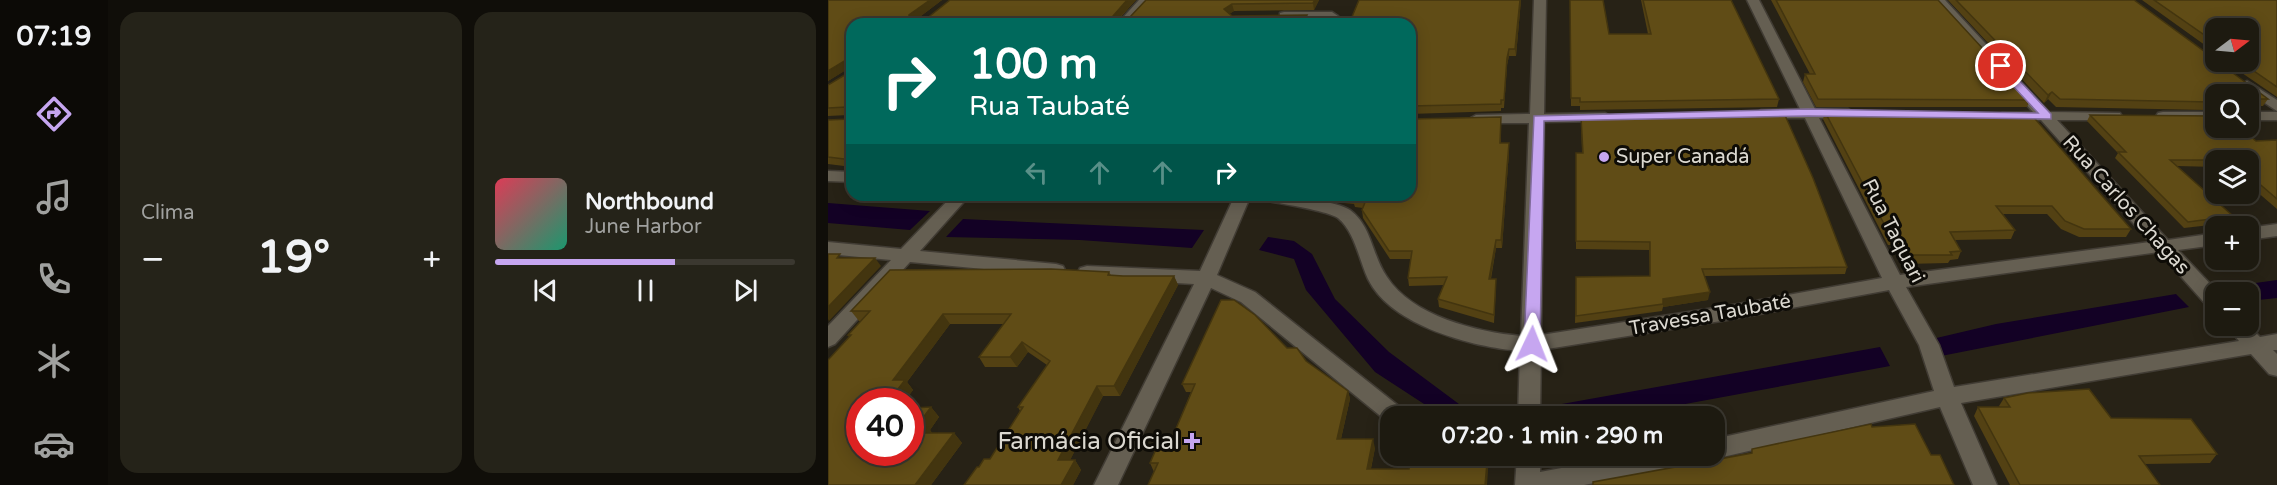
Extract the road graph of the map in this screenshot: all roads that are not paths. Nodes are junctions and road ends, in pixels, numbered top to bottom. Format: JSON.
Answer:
{"nodes":[{"id":1,"x":1145,"y":0,"type":"edge"},
{"id":2,"x":1540,"y":0,"type":"edge"},
{"id":3,"x":1753,"y":0,"type":"edge"},
{"id":4,"x":1939,"y":0,"type":"edge"},
{"id":5,"x":1267,"y":16,"type":"edge"},
{"id":6,"x":1332,"y":16,"type":"edge"},
{"id":7,"x":1128,"y":18,"type":"edge"},
{"id":8,"x":2240,"y":80,"type":"edge"},
{"id":9,"x":2277,"y":107,"type":"edge"},
{"id":10,"x":1808,"y":113,"type":"junction"},
{"id":11,"x":1749,"y":114,"type":"edge"},
{"id":12,"x":1868,"y":114,"type":"edge"},
{"id":13,"x":1987,"y":116,"type":"edge"},
{"id":14,"x":2047,"y":116,"type":"junction"},
{"id":15,"x":2126,"y":116,"type":"edge"},
{"id":16,"x":2148,"y":116,"type":"edge"},
{"id":17,"x":2205,"y":116,"type":"edge"},
{"id":18,"x":2259,"y":116,"type":"edge"},
{"id":19,"x":2277,"y":116,"type":"edge"},
{"id":20,"x":1620,"y":117,"type":"edge"},
{"id":21,"x":1538,"y":118,"type":"junction"},
{"id":22,"x":1457,"y":120,"type":"edge"},
{"id":23,"x":828,"y":176,"type":"edge"},
{"id":24,"x":846,"y":177,"type":"edge"},
{"id":25,"x":956,"y":201,"type":"edge"},
{"id":26,"x":1240,"y":201,"type":"edge"},
{"id":27,"x":1291,"y":201,"type":"edge"},
{"id":28,"x":2277,"y":230,"type":"edge"},
{"id":29,"x":2259,"y":232,"type":"edge"},
{"id":30,"x":2205,"y":240,"type":"edge"},
{"id":31,"x":2164,"y":246,"type":"junction"},
{"id":32,"x":828,"y":249,"type":"edge"},
{"id":33,"x":904,"y":257,"type":"junction"},
{"id":34,"x":1206,"y":278,"type":"junction"},
{"id":35,"x":1894,"y":282,"type":"junction"},
{"id":36,"x":2205,"y":291,"type":"edge"},
{"id":37,"x":2254,"y":336,"type":"edge"},
{"id":38,"x":828,"y":339,"type":"edge"},
{"id":39,"x":1532,"y":344,"type":"junction"},
{"id":40,"x":2267,"y":344,"type":"edge"},
{"id":41,"x":2277,"y":368,"type":"edge"},
{"id":42,"x":1947,"y":397,"type":"junction"},
{"id":43,"x":1384,"y":406,"type":"edge"},
{"id":44,"x":1529,"y":406,"type":"edge"},
{"id":45,"x":1725,"y":447,"type":"edge"},
{"id":46,"x":1528,"y":466,"type":"edge"},
{"id":47,"x":1628,"y":466,"type":"edge"},
{"id":48,"x":1106,"y":485,"type":"edge"},
{"id":49,"x":1528,"y":485,"type":"edge"},
{"id":50,"x":1985,"y":485,"type":"edge"}],
"edges":[{"from":1,"to":7,"type":"street"},
{"from":2,"to":21,"type":"street"},
{"from":3,"to":10,"type":"street","name":"Rua Taquari"},
{"from":4,"to":14,"type":"street","name":"Rua Carlos Chagas"},
{"from":5,"to":6,"type":"street"},
{"from":8,"to":9,"type":"street"},
{"from":10,"to":11,"type":"street"},
{"from":10,"to":12,"type":"street"},
{"from":10,"to":35,"type":"street","name":"Rua Taquari"},
{"from":13,"to":14,"type":"street"},
{"from":14,"to":15,"type":"street"},
{"from":14,"to":31,"type":"street","name":"Rua Carlos Chagas"},
{"from":16,"to":17,"type":"street"},
{"from":18,"to":19,"type":"street"},
{"from":20,"to":21,"type":"street"},
{"from":21,"to":22,"type":"street"},
{"from":21,"to":39,"type":"street"},
{"from":23,"to":24,"type":"street"},
{"from":25,"to":33,"type":"street"},
{"from":26,"to":34,"type":"street"},
{"from":27,"to":39,"type":"street","name":"Travessa Taubaté"},
{"from":28,"to":29,"type":"street"},
{"from":30,"to":31,"type":"street","name":"Travessa Taubaté"},
{"from":31,"to":35,"type":"street","name":"Travessa Taubaté"},
{"from":31,"to":36,"type":"street","name":"Rua Carlos Chagas"},
{"from":32,"to":33,"type":"street"},
{"from":33,"to":34,"type":"street"},
{"from":33,"to":38,"type":"street"},
{"from":34,"to":43,"type":"street"},
{"from":34,"to":48,"type":"street"},
{"from":35,"to":39,"type":"street","name":"Travessa Taubaté"},
{"from":35,"to":42,"type":"street","name":"Rua Taquari"},
{"from":37,"to":40,"type":"street"},
{"from":39,"to":44,"type":"street"},
{"from":40,"to":41,"type":"street"},
{"from":40,"to":42,"type":"street"},
{"from":42,"to":45,"type":"street"},
{"from":42,"to":50,"type":"street","name":"Rua Taquari"},
{"from":46,"to":49,"type":"street"},
{"from":47,"to":49,"type":"street"}]}
